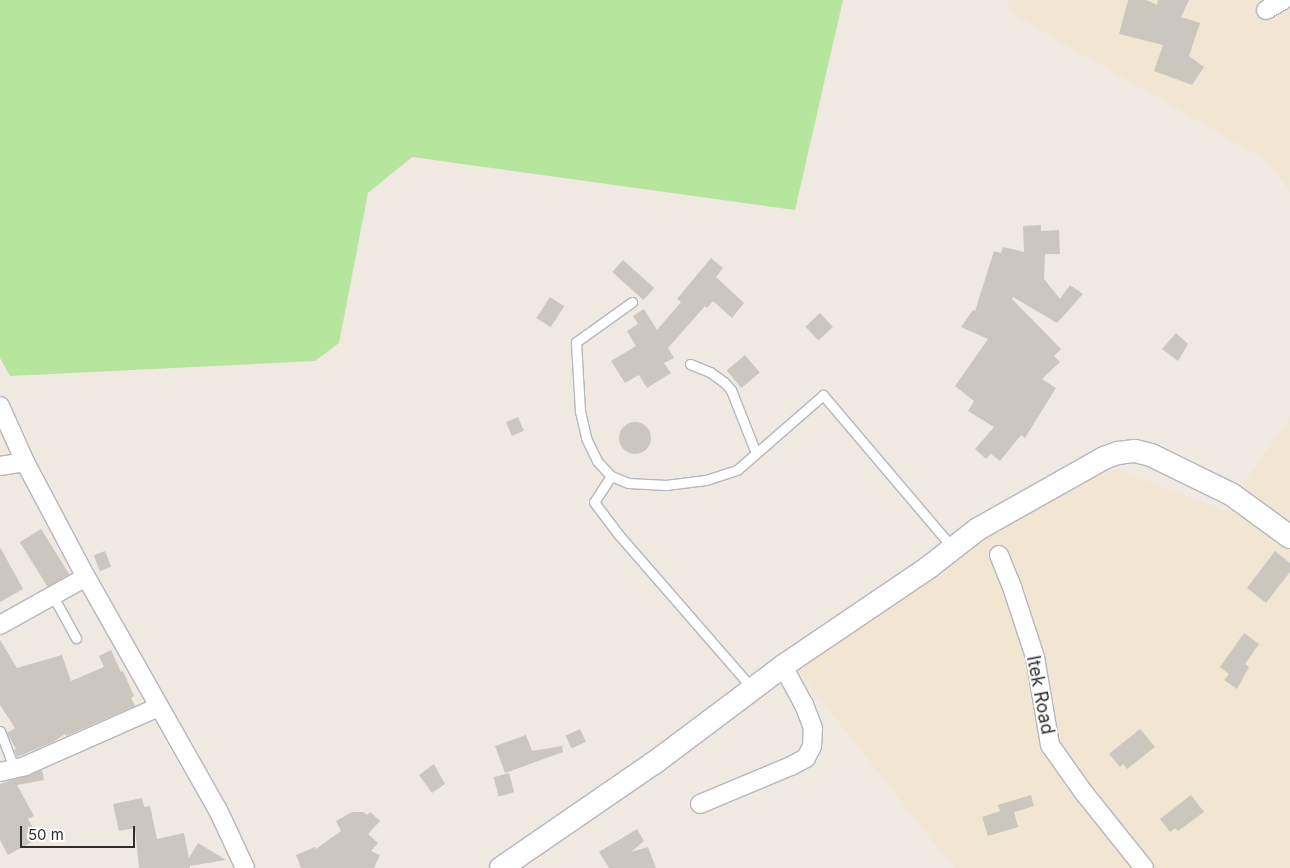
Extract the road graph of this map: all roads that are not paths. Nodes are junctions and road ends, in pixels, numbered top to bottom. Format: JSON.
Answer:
{"nodes":[{"id":1,"x":1283,"y":0,"type":"edge"},
{"id":2,"x":1266,"y":10,"type":"dead end"},
{"id":3,"x":632,"y":302,"type":"dead end"},
{"id":4,"x":690,"y":364,"type":"dead end"},
{"id":5,"x":0,"y":406,"type":"edge"},
{"id":6,"x":756,"y":453,"type":"junction"},
{"id":7,"x":25,"y":462,"type":"junction"},
{"id":8,"x":0,"y":466,"type":"edge"},
{"id":9,"x":611,"y":476,"type":"junction"},
{"id":10,"x":1290,"y":537,"type":"edge"},
{"id":11,"x":952,"y":547,"type":"junction"},
{"id":12,"x":999,"y":555,"type":"dead end"},
{"id":13,"x":86,"y":577,"type":"junction"},
{"id":14,"x":53,"y":596,"type":"junction"},
{"id":15,"x":0,"y":625,"type":"edge"},
{"id":16,"x":76,"y":638,"type":"dead end"},
{"id":17,"x":783,"y":666,"type":"junction"},
{"id":18,"x":754,"y":690,"type":"junction"},
{"id":19,"x":159,"y":707,"type":"junction"},
{"id":20,"x":0,"y":731,"type":"edge"},
{"id":21,"x":6,"y":767,"type":"edge"},
{"id":22,"x":700,"y":804,"type":"dead end"},
{"id":23,"x":245,"y":868,"type":"edge"},
{"id":24,"x":501,"y":868,"type":"edge"},
{"id":25,"x":1144,"y":868,"type":"edge"}],
"edges":[{"from":1,"to":2,"type":"street"},
{"from":3,"to":9,"type":"lane"},
{"from":4,"to":6,"type":"lane"},
{"from":5,"to":7,"type":"street"},
{"from":6,"to":9,"type":"lane"},
{"from":6,"to":11,"type":"lane"},
{"from":7,"to":8,"type":"street"},
{"from":7,"to":13,"type":"street"},
{"from":9,"to":18,"type":"lane"},
{"from":10,"to":11,"type":"street"},
{"from":11,"to":17,"type":"street"},
{"from":12,"to":25,"type":"street","name":"Itek Road"},
{"from":13,"to":14,"type":"street"},
{"from":13,"to":19,"type":"street"},
{"from":14,"to":15,"type":"street"},
{"from":14,"to":16,"type":"lane"},
{"from":17,"to":18,"type":"street"},
{"from":17,"to":22,"type":"street"},
{"from":18,"to":24,"type":"street"},
{"from":19,"to":21,"type":"street"},
{"from":19,"to":23,"type":"street"},
{"from":20,"to":21,"type":"lane"}]}
